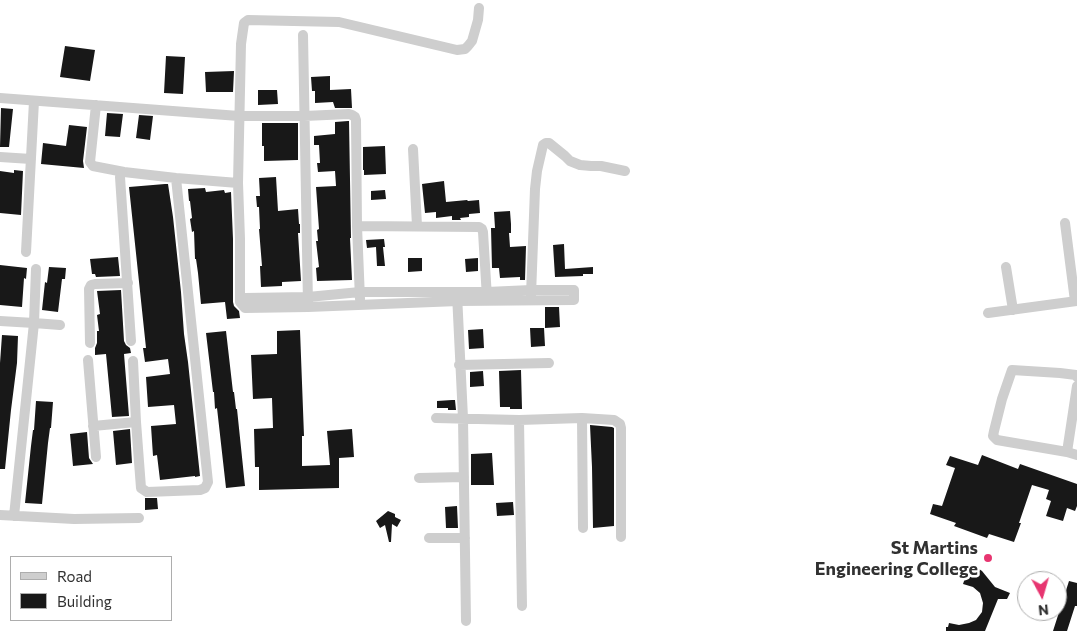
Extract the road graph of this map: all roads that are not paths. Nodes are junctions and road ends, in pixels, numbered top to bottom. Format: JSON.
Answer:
{"nodes":[{"id":1,"x":478,"y":8,"type":"dead end"},
{"id":2,"x":303,"y":35,"type":"dead end"},
{"id":3,"x":0,"y":98,"type":"edge"},
{"id":4,"x":34,"y":101,"type":"junction"},
{"id":5,"x":96,"y":105,"type":"junction"},
{"id":6,"x":239,"y":116,"type":"junction"},
{"id":7,"x":304,"y":116,"type":"junction"},
{"id":8,"x":413,"y":148,"type":"dead end"},
{"id":9,"x":0,"y":157,"type":"edge"},
{"id":10,"x":31,"y":158,"type":"junction"},
{"id":11,"x":625,"y":171,"type":"dead end"},
{"id":12,"x":120,"y":173,"type":"junction"},
{"id":13,"x":176,"y":178,"type":"junction"},
{"id":14,"x":238,"y":183,"type":"junction"},
{"id":15,"x":1065,"y":223,"type":"dead end"},
{"id":16,"x":357,"y":226,"type":"junction"},
{"id":17,"x":417,"y":226,"type":"junction"},
{"id":18,"x":26,"y":252,"type":"dead end"},
{"id":19,"x":1006,"y":267,"type":"dead end"},
{"id":20,"x":36,"y":269,"type":"dead end"},
{"id":21,"x":128,"y":283,"type":"junction"},
{"id":22,"x":532,"y":290,"type":"junction"},
{"id":23,"x":360,"y":292,"type":"junction"},
{"id":24,"x":457,"y":296,"type":"junction"},
{"id":25,"x":487,"y":297,"type":"junction"},
{"id":26,"x":531,"y":301,"type":"junction"},
{"id":27,"x":1076,"y":301,"type":"edge"},
{"id":28,"x":308,"y":302,"type":"junction"},
{"id":29,"x":360,"y":304,"type":"junction"},
{"id":30,"x":1013,"y":310,"type":"junction"},
{"id":31,"x":988,"y":313,"type":"dead end"},
{"id":32,"x":0,"y":321,"type":"edge"},
{"id":33,"x":34,"y":323,"type":"junction"},
{"id":34,"x":60,"y":325,"type":"dead end"},
{"id":35,"x":131,"y":341,"type":"dead end"},
{"id":36,"x":90,"y":342,"type":"dead end"},
{"id":37,"x":88,"y":360,"type":"dead end"},
{"id":38,"x":133,"y":361,"type":"dead end"},
{"id":39,"x":549,"y":363,"type":"dead end"},
{"id":40,"x":460,"y":365,"type":"junction"},
{"id":41,"x":1077,"y":377,"type":"edge"},
{"id":42,"x":1077,"y":386,"type":"edge"},
{"id":43,"x":436,"y":418,"type":"dead end"},
{"id":44,"x":463,"y":418,"type":"junction"},
{"id":45,"x":582,"y":418,"type":"junction"},
{"id":46,"x":519,"y":420,"type":"junction"},
{"id":47,"x":136,"y":422,"type":"junction"},
{"id":48,"x":93,"y":426,"type":"junction"},
{"id":49,"x":1072,"y":453,"type":"edge"},
{"id":50,"x":96,"y":457,"type":"dead end"},
{"id":51,"x":464,"y":477,"type":"junction"},
{"id":52,"x":419,"y":478,"type":"dead end"},
{"id":53,"x":0,"y":515,"type":"edge"},
{"id":54,"x":14,"y":516,"type":"junction"},
{"id":55,"x":139,"y":518,"type":"dead end"},
{"id":56,"x":583,"y":528,"type":"dead end"},
{"id":57,"x":621,"y":537,"type":"dead end"},
{"id":58,"x":429,"y":538,"type":"dead end"},
{"id":59,"x":465,"y":538,"type":"junction"},
{"id":60,"x":522,"y":606,"type":"dead end"},
{"id":61,"x":466,"y":620,"type":"dead end"}],
"edges":[{"from":1,"to":6,"type":"street"},
{"from":2,"to":7,"type":"street"},
{"from":3,"to":4,"type":"street"},
{"from":4,"to":5,"type":"street"},
{"from":4,"to":10,"type":"street"},
{"from":5,"to":6,"type":"street"},
{"from":5,"to":12,"type":"street"},
{"from":6,"to":7,"type":"street"},
{"from":6,"to":14,"type":"street"},
{"from":7,"to":16,"type":"street"},
{"from":7,"to":28,"type":"street"},
{"from":8,"to":17,"type":"street"},
{"from":9,"to":10,"type":"street"},
{"from":10,"to":18,"type":"street"},
{"from":11,"to":22,"type":"street"},
{"from":12,"to":13,"type":"street"},
{"from":12,"to":21,"type":"street"},
{"from":13,"to":14,"type":"street"},
{"from":13,"to":47,"type":"street"},
{"from":14,"to":28,"type":"street"},
{"from":15,"to":27,"type":"street"},
{"from":16,"to":17,"type":"street"},
{"from":16,"to":23,"type":"street"},
{"from":17,"to":25,"type":"street"},
{"from":19,"to":30,"type":"street"},
{"from":20,"to":33,"type":"street"},
{"from":21,"to":35,"type":"street"},
{"from":21,"to":36,"type":"street"},
{"from":22,"to":25,"type":"street"},
{"from":22,"to":26,"type":"street"},
{"from":22,"to":26,"type":"street"},
{"from":23,"to":24,"type":"street"},
{"from":23,"to":28,"type":"street"},
{"from":23,"to":29,"type":"street"},
{"from":24,"to":25,"type":"street"},
{"from":24,"to":29,"type":"street"},
{"from":24,"to":40,"type":"street"},
{"from":25,"to":26,"type":"street"},
{"from":27,"to":30,"type":"street"},
{"from":28,"to":29,"type":"street"},
{"from":30,"to":31,"type":"street"},
{"from":32,"to":33,"type":"street"},
{"from":33,"to":34,"type":"street"},
{"from":33,"to":54,"type":"street"},
{"from":37,"to":48,"type":"street"},
{"from":38,"to":47,"type":"street"},
{"from":39,"to":40,"type":"street"},
{"from":40,"to":44,"type":"street"},
{"from":41,"to":49,"type":"street"},
{"from":42,"to":49,"type":"street"},
{"from":43,"to":44,"type":"street"},
{"from":44,"to":46,"type":"street"},
{"from":44,"to":51,"type":"street"},
{"from":45,"to":46,"type":"street"},
{"from":45,"to":56,"type":"street"},
{"from":45,"to":57,"type":"street"},
{"from":46,"to":60,"type":"street"},
{"from":47,"to":48,"type":"street"},
{"from":48,"to":50,"type":"street"},
{"from":51,"to":52,"type":"street"},
{"from":51,"to":59,"type":"street"},
{"from":53,"to":54,"type":"street"},
{"from":54,"to":55,"type":"street"},
{"from":58,"to":59,"type":"street"},
{"from":59,"to":61,"type":"street"}]}
